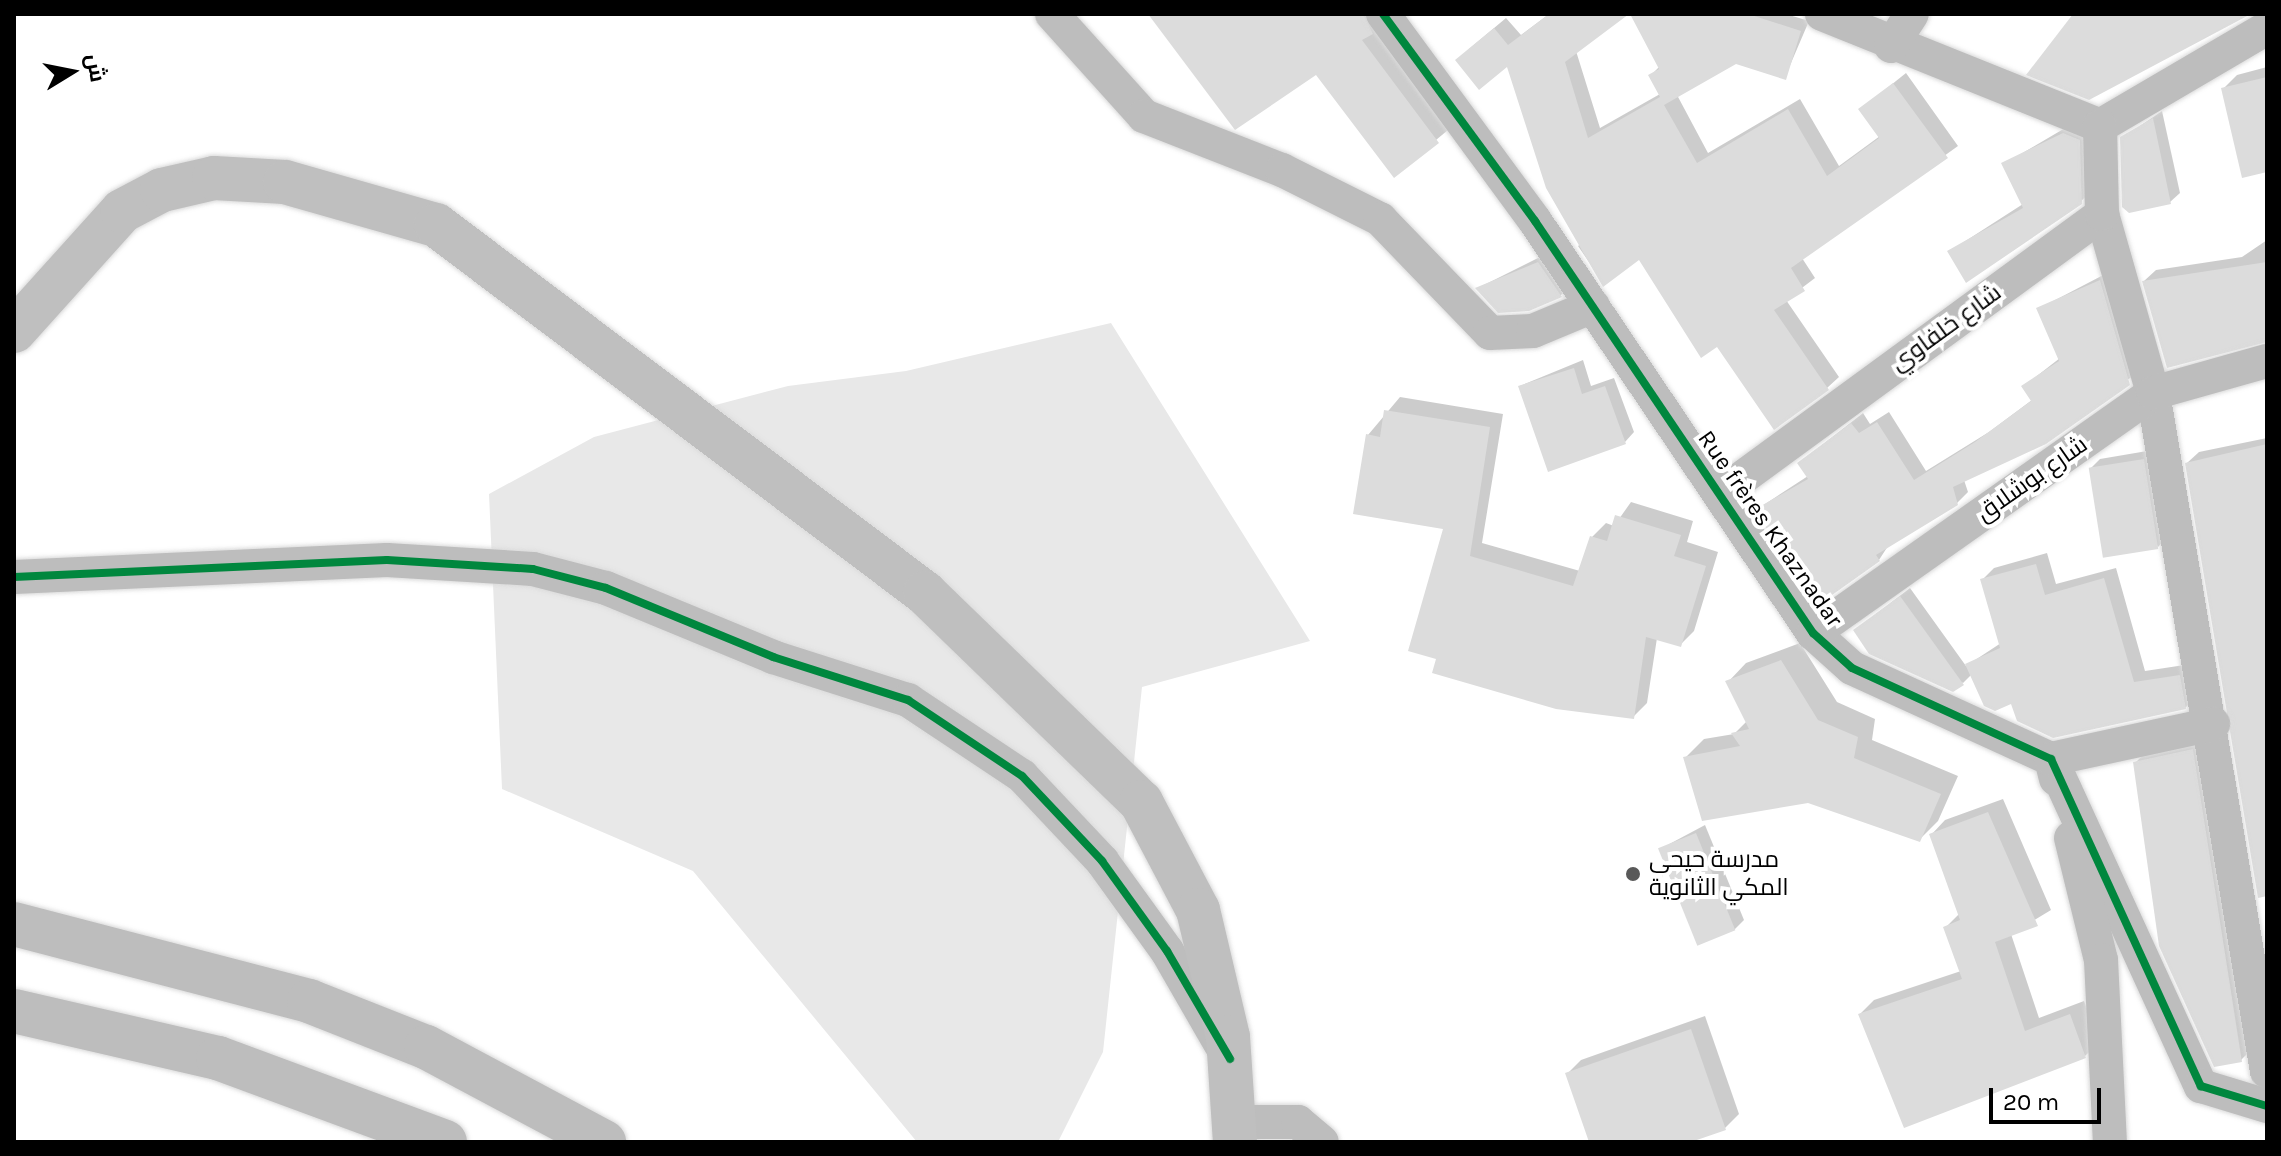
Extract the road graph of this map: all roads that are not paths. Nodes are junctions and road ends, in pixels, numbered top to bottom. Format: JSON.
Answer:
{"nodes":[{"id":1,"x":1052,"y":14,"type":"edge"},
{"id":2,"x":1383,"y":14,"type":"edge"},
{"id":3,"x":1822,"y":14,"type":"edge"},
{"id":4,"x":1912,"y":14,"type":"edge"},
{"id":5,"x":2267,"y":28,"type":"edge"},
{"id":6,"x":1891,"y":46,"type":"junction"},
{"id":7,"x":2100,"y":126,"type":"junction"},
{"id":8,"x":2102,"y":214,"type":"junction"},
{"id":9,"x":1593,"y":306,"type":"junction"},
{"id":10,"x":14,"y":331,"type":"edge"},
{"id":11,"x":2267,"y":361,"type":"edge"},
{"id":12,"x":2153,"y":393,"type":"junction"},
{"id":13,"x":1720,"y":494,"type":"junction"},
{"id":14,"x":14,"y":577,"type":"edge"},
{"id":15,"x":1813,"y":633,"type":"junction"},
{"id":16,"x":2213,"y":724,"type":"junction"},
{"id":17,"x":2051,"y":759,"type":"junction"},
{"id":18,"x":14,"y":924,"type":"edge"},
{"id":19,"x":14,"y":1011,"type":"edge"},
{"id":20,"x":1230,"y":1059,"type":"junction"},
{"id":21,"x":2267,"y":1071,"type":"edge"},
{"id":22,"x":2267,"y":1106,"type":"edge"},
{"id":23,"x":1234,"y":1132,"type":"edge"},
{"id":24,"x":432,"y":1138,"type":"edge"},
{"id":25,"x":604,"y":1142,"type":"edge"},
{"id":26,"x":1322,"y":1142,"type":"edge"},
{"id":27,"x":2110,"y":1142,"type":"edge"}],
"edges":[{"from":1,"to":9,"type":"street"},
{"from":2,"to":9,"type":"street","name":"Rue frères Khaznadar"},
{"from":3,"to":6,"type":"street"},
{"from":4,"to":6,"type":"street"},
{"from":5,"to":7,"type":"street"},
{"from":6,"to":7,"type":"street"},
{"from":7,"to":8,"type":"street"},
{"from":8,"to":12,"type":"street"},
{"from":8,"to":13,"type":"street","name":"شارع خلفاوي"},
{"from":9,"to":13,"type":"street","name":"Rue frères Khaznadar"},
{"from":10,"to":20,"type":"main road"},
{"from":11,"to":12,"type":"street","name":"شارع بوشلاق"},
{"from":12,"to":15,"type":"street","name":"شارع بوشلاق"},
{"from":12,"to":16,"type":"street"},
{"from":13,"to":15,"type":"street","name":"Rue frères Khaznadar"},
{"from":14,"to":20,"type":"street"},
{"from":15,"to":17,"type":"street","name":"Rue frères Khaznadar"},
{"from":16,"to":17,"type":"street"},
{"from":16,"to":21,"type":"street"},
{"from":17,"to":22,"type":"street"},
{"from":17,"to":27,"type":"street"},
{"from":18,"to":25,"type":"highway"},
{"from":19,"to":24,"type":"highway"},
{"from":20,"to":23,"type":"main road"},
{"from":23,"to":26,"type":"street"}]}
